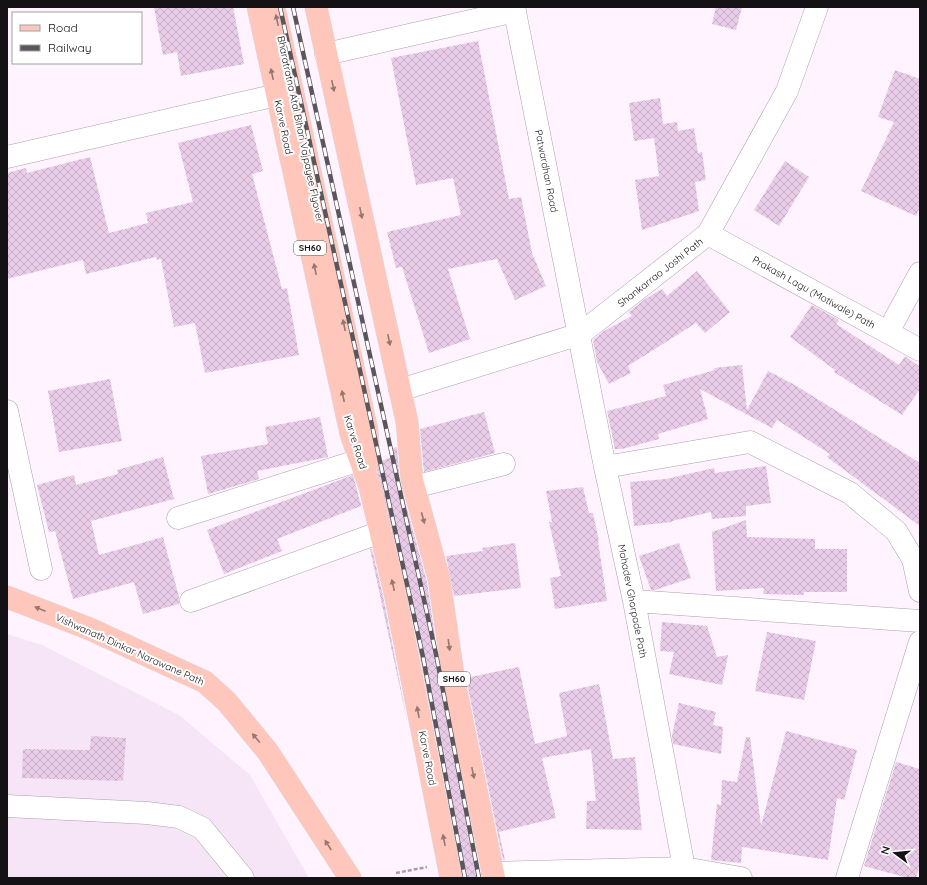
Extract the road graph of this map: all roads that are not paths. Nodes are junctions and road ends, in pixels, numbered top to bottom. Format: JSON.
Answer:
{"nodes":[{"id":1,"x":258,"y":7,"type":"edge"},
{"id":2,"x":274,"y":7,"type":"edge"},
{"id":3,"x":301,"y":7,"type":"edge"},
{"id":4,"x":316,"y":7,"type":"edge"},
{"id":5,"x":817,"y":7,"type":"edge"},
{"id":6,"x":515,"y":9,"type":"edge"},
{"id":7,"x":326,"y":54,"type":"junction"},
{"id":8,"x":277,"y":94,"type":"junction"},
{"id":9,"x":7,"y":157,"type":"edge"},
{"id":10,"x":708,"y":234,"type":"junction"},
{"id":11,"x":920,"y":273,"type":"edge"},
{"id":12,"x":888,"y":332,"type":"junction"},
{"id":13,"x":580,"y":334,"type":"junction"},
{"id":14,"x":920,"y":350,"type":"edge"},
{"id":15,"x":400,"y":390,"type":"junction"},
{"id":16,"x":7,"y":411,"type":"edge"},
{"id":17,"x":360,"y":460,"type":"junction"},
{"id":18,"x":504,"y":464,"type":"dead end"},
{"id":19,"x":605,"y":467,"type":"junction"},
{"id":20,"x":413,"y":484,"type":"junction"},
{"id":21,"x":370,"y":487,"type":"junction"},
{"id":22,"x":178,"y":518,"type":"dead end"},
{"id":23,"x":380,"y":532,"type":"junction"},
{"id":24,"x":42,"y":569,"type":"dead end"},
{"id":25,"x":920,"y":591,"type":"edge"},
{"id":26,"x":7,"y":597,"type":"edge"},
{"id":27,"x":191,"y":601,"type":"dead end"},
{"id":28,"x":634,"y":601,"type":"junction"},
{"id":29,"x":920,"y":620,"type":"edge"},
{"id":30,"x":920,"y":642,"type":"edge"},
{"id":31,"x":7,"y":806,"type":"edge"},
{"id":32,"x":684,"y":868,"type":"junction"},
{"id":33,"x":450,"y":870,"type":"edge"},
{"id":34,"x":493,"y":875,"type":"edge"},
{"id":35,"x":243,"y":878,"type":"edge"},
{"id":36,"x":350,"y":878,"type":"edge"},
{"id":37,"x":741,"y":878,"type":"edge"},
{"id":38,"x":847,"y":878,"type":"edge"}],
"edges":[{"from":8,"to":1,"type":"main road","name":"Karve Road","number":"SH60","one_way":true},
{"from":21,"to":2,"type":"main road","name":"Bharatratna Atal Bihari Vajpayee Flyover","one_way":true},
{"from":3,"to":20,"type":"main road"},
{"from":4,"to":7,"type":"main road","number":"SH60"},
{"from":5,"to":10,"type":"street","name":"Shankarrao Joshi Path"},
{"from":6,"to":7,"type":"street"},
{"from":6,"to":13,"type":"street","name":"Patwardhan Road"},
{"from":7,"to":15,"type":"main road","number":"SH60","one_way":true},
{"from":8,"to":9,"type":"street"},
{"from":17,"to":8,"type":"main road","name":"Karve Road","number":"SH60","one_way":true},
{"from":10,"to":12,"type":"street","name":"Prakash Lagu (Motiwale) Path"},
{"from":10,"to":13,"type":"street","name":"Shankarrao Joshi Path"},
{"from":11,"to":12,"type":"street"},
{"from":12,"to":14,"type":"street","name":"Prakash Lagu (Motiwale) Path"},
{"from":13,"to":15,"type":"street","name":"Shankarrao Joshi Path"},
{"from":13,"to":19,"type":"street","name":"Mahadev Ghorpade Path"},
{"from":15,"to":20,"type":"main road","number":"SH60"},
{"from":16,"to":24,"type":"street"},
{"from":17,"to":21,"type":"main road","name":"Karve Road","number":"SH60"},
{"from":17,"to":22,"type":"street"},
{"from":18,"to":20,"type":"street"},
{"from":19,"to":25,"type":"street"},
{"from":19,"to":28,"type":"street","name":"Mahadev Ghorpade Path"},
{"from":20,"to":34,"type":"main road","number":"SH60","one_way":true},
{"from":21,"to":23,"type":"main road","name":"Karve Road","number":"SH60"},
{"from":23,"to":27,"type":"street"},
{"from":33,"to":23,"type":"main road","name":"Karve Road","number":"SH60","one_way":true},
{"from":36,"to":26,"type":"main road","name":"Vishwanath Dinkar Narawane Path","one_way":true},
{"from":28,"to":29,"type":"street"},
{"from":28,"to":32,"type":"street","name":"Mahadev Ghorpade Path"},
{"from":30,"to":38,"type":"street"},
{"from":31,"to":35,"type":"street"},
{"from":32,"to":34,"type":"street"},
{"from":32,"to":37,"type":"street"}]}
